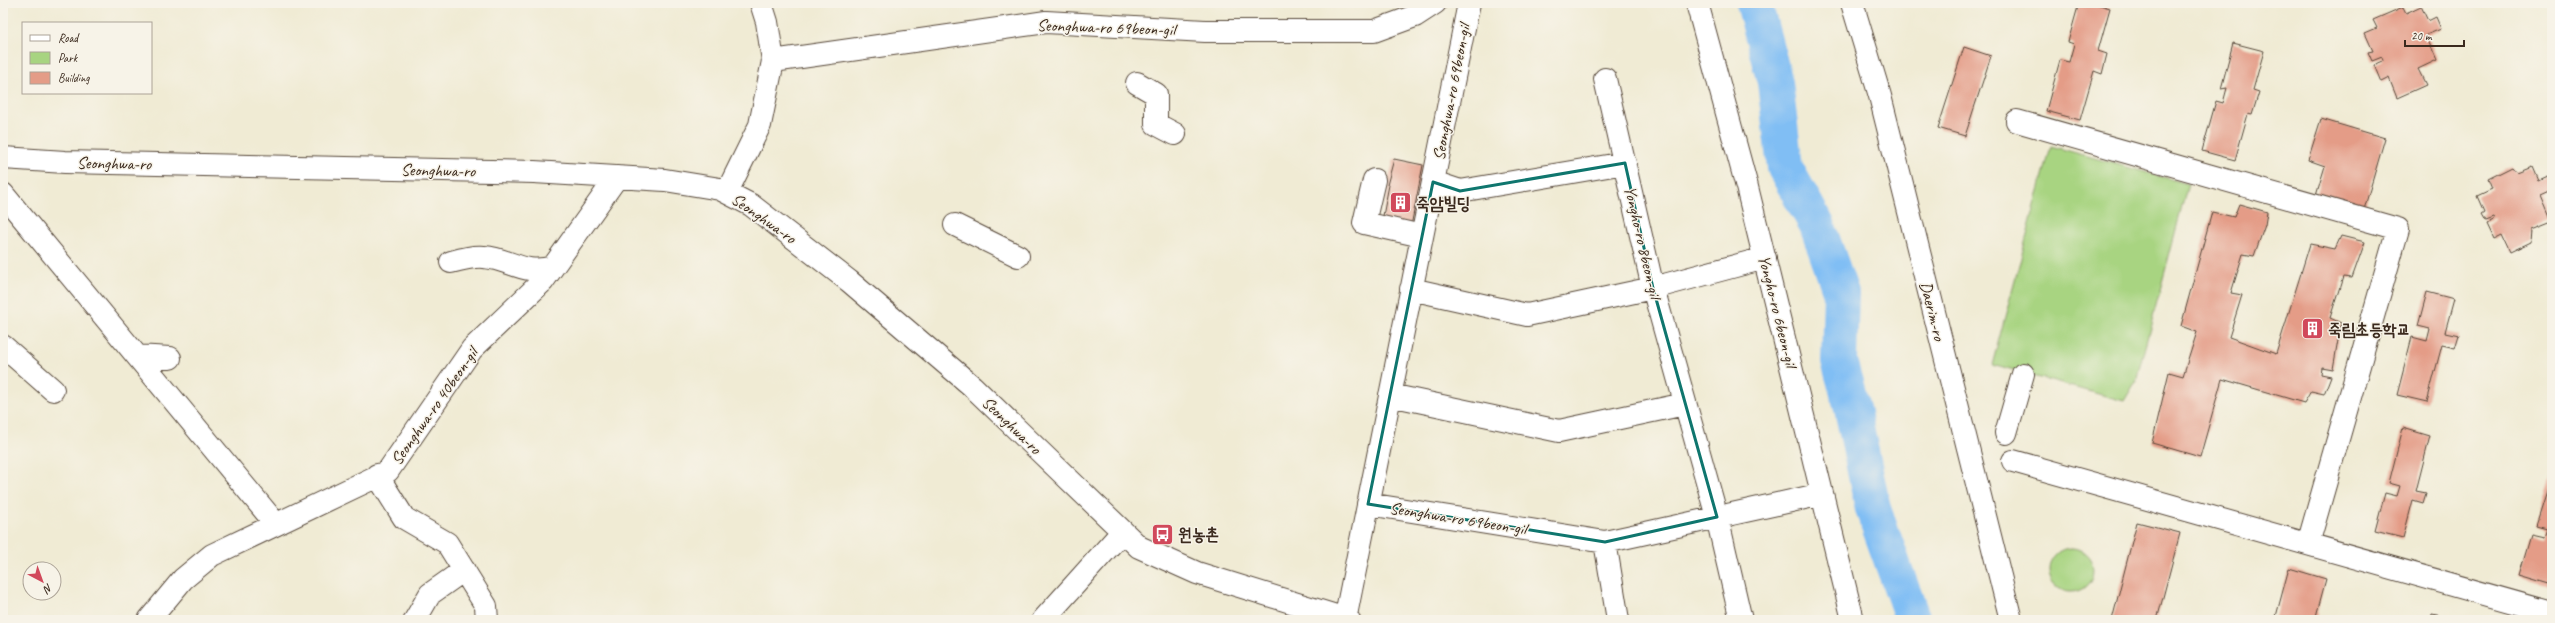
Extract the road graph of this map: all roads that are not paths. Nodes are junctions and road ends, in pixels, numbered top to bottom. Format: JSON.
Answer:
{"nodes":[{"id":1,"x":761,"y":3,"type":"edge"},
{"id":2,"x":1435,"y":3,"type":"edge"},
{"id":3,"x":1469,"y":3,"type":"edge"},
{"id":4,"x":1697,"y":3,"type":"edge"},
{"id":5,"x":1852,"y":3,"type":"edge"},
{"id":6,"x":773,"y":62,"type":"junction"},
{"id":7,"x":1606,"y":79,"type":"dead end"},
{"id":8,"x":1137,"y":83,"type":"dead end"},
{"id":9,"x":2017,"y":121,"type":"dead end"},
{"id":10,"x":1175,"y":134,"type":"dead end"},
{"id":11,"x":3,"y":158,"type":"edge"},
{"id":12,"x":1625,"y":163,"type":"junction"},
{"id":13,"x":617,"y":177,"type":"junction"},
{"id":14,"x":1374,"y":180,"type":"dead end"},
{"id":15,"x":1433,"y":182,"type":"junction"},
{"id":16,"x":727,"y":192,"type":"junction"},
{"id":17,"x":3,"y":194,"type":"edge"},
{"id":18,"x":956,"y":224,"type":"dead end"},
{"id":19,"x":1422,"y":236,"type":"junction"},
{"id":20,"x":1018,"y":256,"type":"dead end"},
{"id":21,"x":1765,"y":258,"type":"junction"},
{"id":22,"x":451,"y":262,"type":"dead end"},
{"id":23,"x":553,"y":267,"type":"junction"},
{"id":24,"x":1653,"y":288,"type":"junction"},
{"id":25,"x":1411,"y":289,"type":"junction"},
{"id":26,"x":3,"y":346,"type":"edge"},
{"id":27,"x":137,"y":356,"type":"junction"},
{"id":28,"x":170,"y":358,"type":"dead end"},
{"id":29,"x":2023,"y":374,"type":"dead end"},
{"id":30,"x":52,"y":390,"type":"dead end"},
{"id":31,"x":1390,"y":395,"type":"junction"},
{"id":32,"x":1685,"y":404,"type":"junction"},
{"id":33,"x":2006,"y":433,"type":"dead end"},
{"id":34,"x":2013,"y":461,"type":"dead end"},
{"id":35,"x":376,"y":475,"type":"junction"},
{"id":36,"x":1818,"y":495,"type":"dead end"},
{"id":37,"x":1368,"y":504,"type":"junction"},
{"id":38,"x":1717,"y":517,"type":"junction"},
{"id":39,"x":275,"y":524,"type":"junction"},
{"id":40,"x":1122,"y":532,"type":"junction"},
{"id":41,"x":1605,"y":542,"type":"junction"},
{"id":42,"x":2308,"y":544,"type":"junction"},
{"id":43,"x":464,"y":570,"type":"junction"},
{"id":44,"x":2552,"y":613,"type":"edge"},
{"id":45,"x":1346,"y":619,"type":"edge"},
{"id":46,"x":149,"y":620,"type":"edge"},
{"id":47,"x":415,"y":620,"type":"edge"},
{"id":48,"x":487,"y":620,"type":"edge"},
{"id":49,"x":1043,"y":620,"type":"edge"},
{"id":50,"x":1618,"y":620,"type":"edge"},
{"id":51,"x":1741,"y":620,"type":"edge"},
{"id":52,"x":1853,"y":620,"type":"edge"},
{"id":53,"x":2011,"y":620,"type":"edge"}],
"edges":[{"from":1,"to":6,"type":"street"},
{"from":2,"to":6,"type":"street","name":"Seonghwa-ro 69beon-gil"},
{"from":3,"to":15,"type":"street","name":"Seonghwa-ro 69beon-gil"},
{"from":4,"to":21,"type":"street","name":"Yongho-ro 6beon-gil"},
{"from":5,"to":53,"type":"street","name":"Daerim-ro"},
{"from":6,"to":16,"type":"street"},
{"from":7,"to":12,"type":"street","name":"Yongho-ro 8beon-gil"},
{"from":8,"to":10,"type":"street"},
{"from":9,"to":42,"type":"street"},
{"from":11,"to":13,"type":"street","name":"Seonghwa-ro"},
{"from":12,"to":15,"type":"street","name":"Seonghwa-ro 69beon-gil"},
{"from":12,"to":24,"type":"street","name":"Yongho-ro 8beon-gil"},
{"from":13,"to":16,"type":"street","name":"Seonghwa-ro"},
{"from":13,"to":23,"type":"street","name":"Seonghwa-ro 40beon-gil"},
{"from":14,"to":19,"type":"street"},
{"from":15,"to":19,"type":"street","name":"Seonghwa-ro 69beon-gil"},
{"from":16,"to":40,"type":"street","name":"Seonghwa-ro"},
{"from":17,"to":27,"type":"street"},
{"from":18,"to":20,"type":"street"},
{"from":19,"to":25,"type":"street","name":"Seonghwa-ro 69beon-gil"},
{"from":21,"to":24,"type":"street"},
{"from":21,"to":52,"type":"street","name":"Yongho-ro 6beon-gil"},
{"from":22,"to":23,"type":"street"},
{"from":23,"to":35,"type":"street","name":"Seonghwa-ro 40beon-gil"},
{"from":24,"to":25,"type":"street"},
{"from":24,"to":32,"type":"street","name":"Yongho-ro 8beon-gil"},
{"from":25,"to":31,"type":"street","name":"Seonghwa-ro 69beon-gil"},
{"from":26,"to":30,"type":"street"},
{"from":27,"to":28,"type":"street"},
{"from":27,"to":39,"type":"street"},
{"from":29,"to":33,"type":"street"},
{"from":31,"to":32,"type":"street"},
{"from":31,"to":37,"type":"street","name":"Seonghwa-ro 69beon-gil"},
{"from":32,"to":38,"type":"street","name":"Yongho-ro 8beon-gil"},
{"from":34,"to":42,"type":"street"},
{"from":35,"to":39,"type":"street","name":"Seonghwa-ro 40beon-gil"},
{"from":35,"to":43,"type":"street"},
{"from":36,"to":38,"type":"street"},
{"from":37,"to":41,"type":"street","name":"Seonghwa-ro 69beon-gil"},
{"from":37,"to":45,"type":"street","name":"Seonghwa-ro 69beon-gil"},
{"from":38,"to":41,"type":"street"},
{"from":38,"to":51,"type":"street","name":"Yongho-ro 8beon-gil"},
{"from":39,"to":46,"type":"street","name":"Seonghwa-ro 40beon-gil"},
{"from":40,"to":45,"type":"street","name":"Seonghwa-ro"},
{"from":40,"to":49,"type":"street"},
{"from":41,"to":50,"type":"street"},
{"from":42,"to":44,"type":"street"},
{"from":43,"to":47,"type":"street"},
{"from":43,"to":48,"type":"street"}]}
